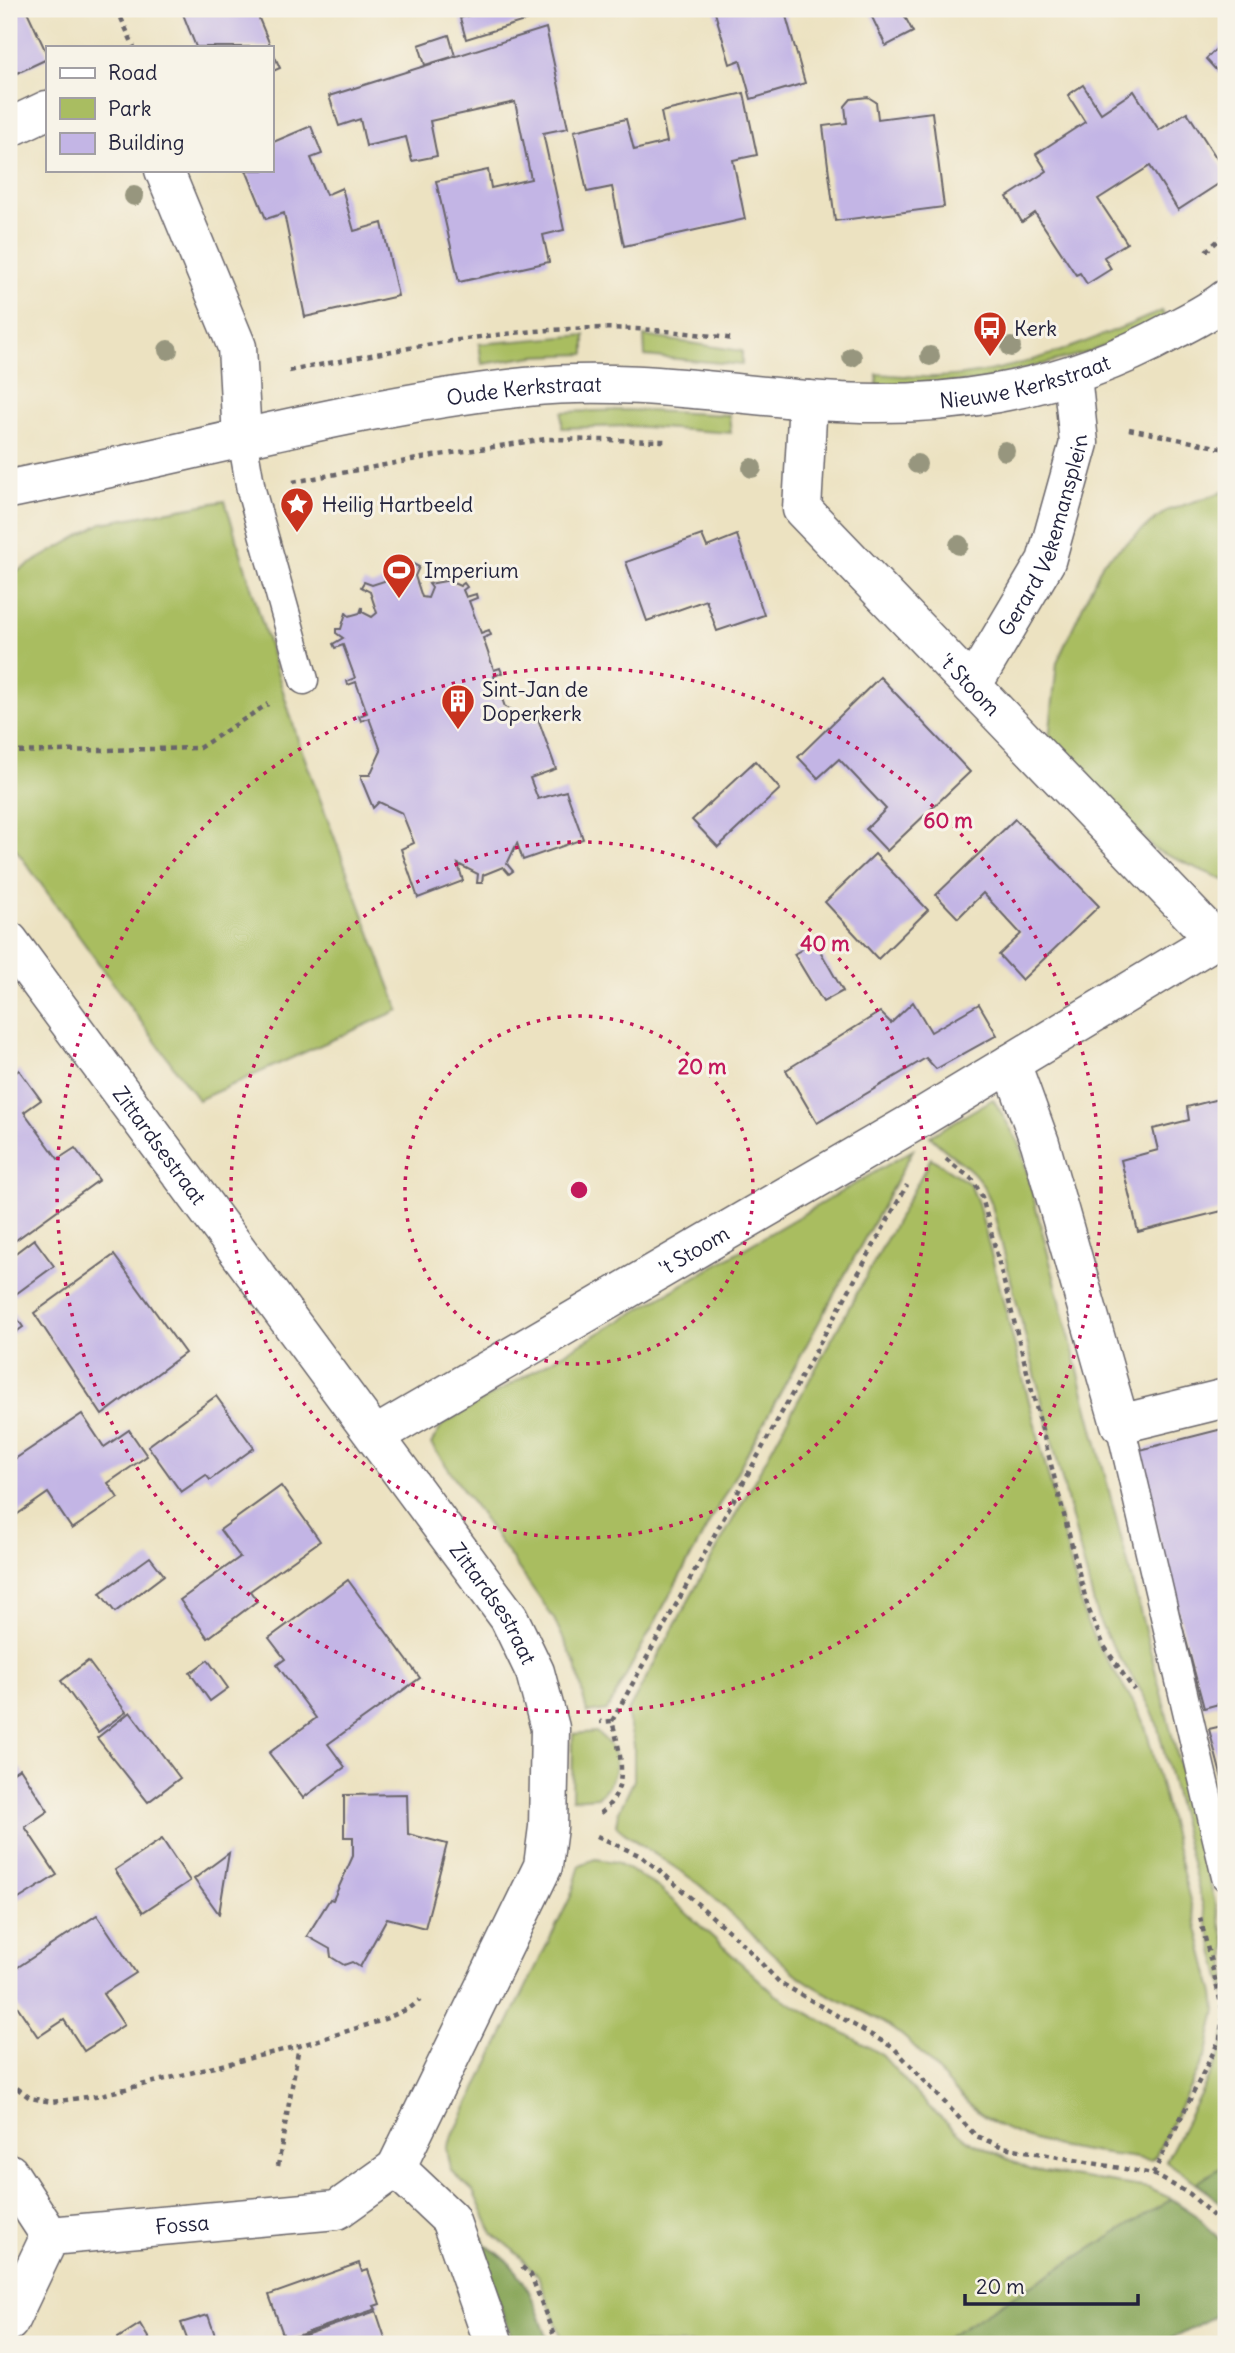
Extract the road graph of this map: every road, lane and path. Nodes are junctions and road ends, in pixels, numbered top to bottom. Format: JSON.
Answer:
{"nodes":[{"id":1,"x":117,"y":9,"type":"edge"},
{"id":2,"x":134,"y":46,"type":"edge"},
{"id":3,"x":46,"y":110,"type":"edge"},
{"id":4,"x":9,"y":128,"type":"edge"},
{"id":5,"x":165,"y":172,"type":"edge"},
{"id":6,"x":1226,"y":234,"type":"edge"},
{"id":7,"x":1196,"y":260,"type":"dead end"},
{"id":8,"x":1226,"y":299,"type":"edge"},
{"id":9,"x":740,"y":340,"type":"dead end"},
{"id":10,"x":1072,"y":375,"type":"junction"},
{"id":11,"x":240,"y":380,"type":"junction"},
{"id":12,"x":808,"y":400,"type":"junction"},
{"id":13,"x":242,"y":438,"type":"junction"},
{"id":14,"x":9,"y":489,"type":"edge"},
{"id":15,"x":304,"y":680,"type":"joint"},
{"id":16,"x":972,"y":686,"type":"junction"},
{"id":17,"x":9,"y":752,"type":"edge"},
{"id":18,"x":1220,"y":935,"type":"edge"},
{"id":19,"x":9,"y":941,"type":"edge"},
{"id":20,"x":1011,"y":1063,"type":"junction"},
{"id":21,"x":920,"y":1136,"type":"junction"},
{"id":22,"x":1226,"y":1398,"type":"edge"},
{"id":23,"x":1120,"y":1424,"type":"junction"},
{"id":24,"x":375,"y":1436,"type":"junction"},
{"id":25,"x":1135,"y":1691,"type":"dead end"},
{"id":26,"x":612,"y":1721,"type":"dead end"},
{"id":27,"x":548,"y":1827,"type":"junction"},
{"id":28,"x":1226,"y":1877,"type":"edge"},
{"id":29,"x":1198,"y":1910,"type":"dead end"},
{"id":30,"x":428,"y":1994,"type":"dead end"},
{"id":31,"x":299,"y":2046,"type":"junction"},
{"id":32,"x":9,"y":2082,"type":"edge"},
{"id":33,"x":396,"y":2168,"type":"junction"},
{"id":34,"x":9,"y":2173,"type":"edge"},
{"id":35,"x":1153,"y":2174,"type":"junction"},
{"id":36,"x":269,"y":2216,"type":"junction"},
{"id":37,"x":1226,"y":2228,"type":"edge"},
{"id":38,"x":50,"y":2236,"type":"junction"},
{"id":39,"x":9,"y":2322,"type":"edge"},
{"id":40,"x":494,"y":2344,"type":"edge"}],
"edges":[{"from":1,"to":2,"type":"path"},
{"from":3,"to":4,"type":"street"},
{"from":5,"to":11,"type":"street"},
{"from":6,"to":7,"type":"path"},
{"from":8,"to":10,"type":"street","name":"Nieuwe Kerkstraat"},
{"from":9,"to":11,"type":"path"},
{"from":10,"to":12,"type":"street","name":"Nieuwe Kerkstraat"},
{"from":10,"to":16,"type":"street","name":"Gerard Vekemansplein"},
{"from":11,"to":13,"type":"street"},
{"from":12,"to":13,"type":"street","name":"Oude Kerkstraat"},
{"from":12,"to":16,"type":"street","name":"'t Stoom"},
{"from":13,"to":14,"type":"street","name":"Oude Kerkstraat"},
{"from":13,"to":15,"type":"lane"},
{"from":15,"to":17,"type":"path"},
{"from":16,"to":18,"type":"street","name":"'t Stoom"},
{"from":18,"to":20,"type":"street","name":"'t Stoom"},
{"from":19,"to":24,"type":"street","name":"Zittardsestraat"},
{"from":20,"to":21,"type":"street","name":"'t Stoom"},
{"from":20,"to":23,"type":"street"},
{"from":21,"to":24,"type":"street","name":"'t Stoom"},
{"from":21,"to":25,"type":"path"},
{"from":21,"to":26,"type":"path"},
{"from":22,"to":23,"type":"street"},
{"from":23,"to":28,"type":"lane"},
{"from":24,"to":27,"type":"street","name":"Zittardsestraat"},
{"from":27,"to":33,"type":"street","name":"Zittardsestraat"},
{"from":27,"to":35,"type":"path"},
{"from":29,"to":35,"type":"path"},
{"from":30,"to":31,"type":"path"},
{"from":31,"to":32,"type":"path"},
{"from":31,"to":36,"type":"path"},
{"from":33,"to":36,"type":"street","name":"Fossa"},
{"from":33,"to":40,"type":"street"},
{"from":34,"to":38,"type":"street"},
{"from":35,"to":37,"type":"path"},
{"from":36,"to":38,"type":"street","name":"Fossa"},
{"from":38,"to":39,"type":"street"}]}
